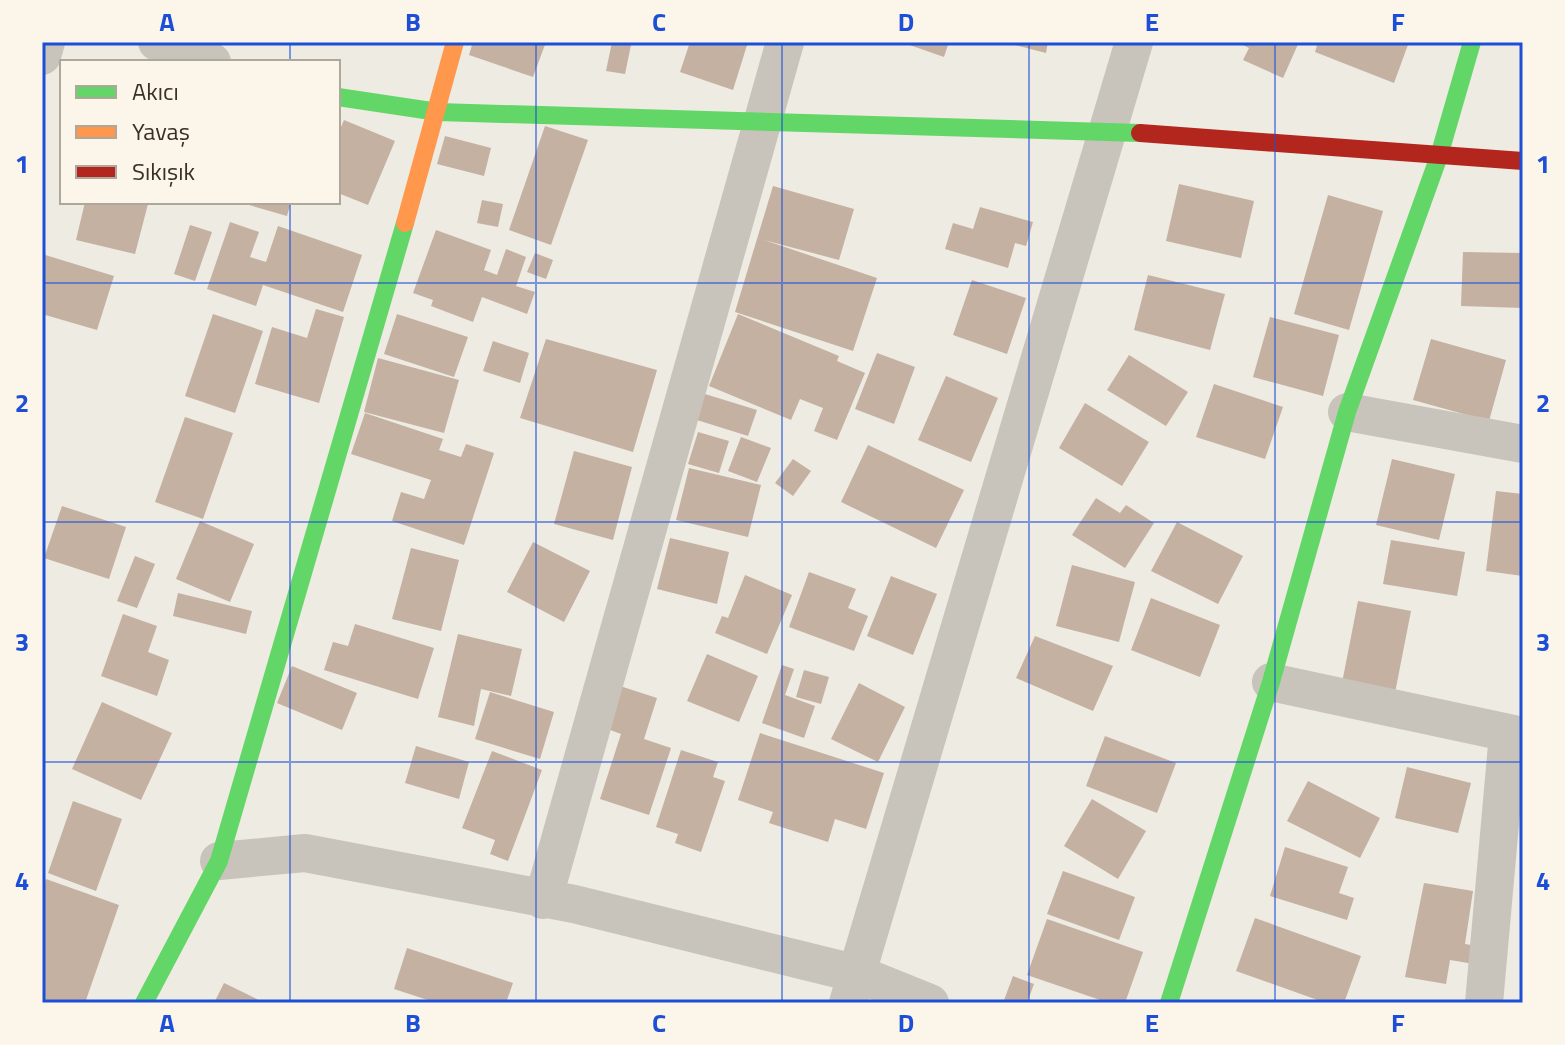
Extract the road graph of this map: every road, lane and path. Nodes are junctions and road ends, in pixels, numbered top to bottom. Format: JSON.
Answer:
{"nodes":[{"id":1,"x":46,"y":42,"type":"edge"},
{"id":2,"x":157,"y":42,"type":"edge"},
{"id":3,"x":455,"y":42,"type":"edge"},
{"id":4,"x":785,"y":42,"type":"edge"},
{"id":5,"x":1134,"y":42,"type":"edge"},
{"id":6,"x":1472,"y":42,"type":"edge"},
{"id":7,"x":42,"y":56,"type":"edge"},
{"id":8,"x":206,"y":60,"type":"edge"},
{"id":9,"x":340,"y":97,"type":"edge"},
{"id":10,"x":438,"y":112,"type":"junction"},
{"id":11,"x":762,"y":120,"type":"junction"},
{"id":12,"x":1108,"y":131,"type":"junction"},
{"id":13,"x":1439,"y":156,"type":"junction"},
{"id":14,"x":1523,"y":161,"type":"edge"},
{"id":15,"x":1347,"y":412,"type":"junction"},
{"id":16,"x":1523,"y":444,"type":"edge"},
{"id":17,"x":1271,"y":682,"type":"junction"},
{"id":18,"x":1516,"y":735,"type":"edge"},
{"id":19,"x":219,"y":861,"type":"junction"},
{"id":20,"x":543,"y":900,"type":"junction"},
{"id":21,"x":853,"y":988,"type":"edge"},
{"id":22,"x":144,"y":1003,"type":"edge"},
{"id":23,"x":930,"y":1003,"type":"edge"},
{"id":24,"x":1169,"y":1003,"type":"edge"},
{"id":25,"x":1484,"y":1003,"type":"edge"}],
"edges":[{"from":1,"to":7,"type":"street"},
{"from":2,"to":8,"type":"street"},
{"from":3,"to":10,"type":"street"},
{"from":4,"to":11,"type":"street"},
{"from":5,"to":12,"type":"street"},
{"from":6,"to":13,"type":"street"},
{"from":9,"to":10,"type":"street"},
{"from":10,"to":11,"type":"street"},
{"from":10,"to":19,"type":"street"},
{"from":11,"to":12,"type":"street"},
{"from":11,"to":20,"type":"street"},
{"from":12,"to":13,"type":"street"},
{"from":12,"to":21,"type":"street"},
{"from":13,"to":14,"type":"street"},
{"from":13,"to":15,"type":"street"},
{"from":15,"to":16,"type":"street"},
{"from":15,"to":17,"type":"street"},
{"from":17,"to":18,"type":"street"},
{"from":17,"to":24,"type":"street"},
{"from":18,"to":25,"type":"street"},
{"from":19,"to":20,"type":"street"},
{"from":19,"to":22,"type":"street"},
{"from":20,"to":21,"type":"street"},
{"from":21,"to":23,"type":"street"}]}
